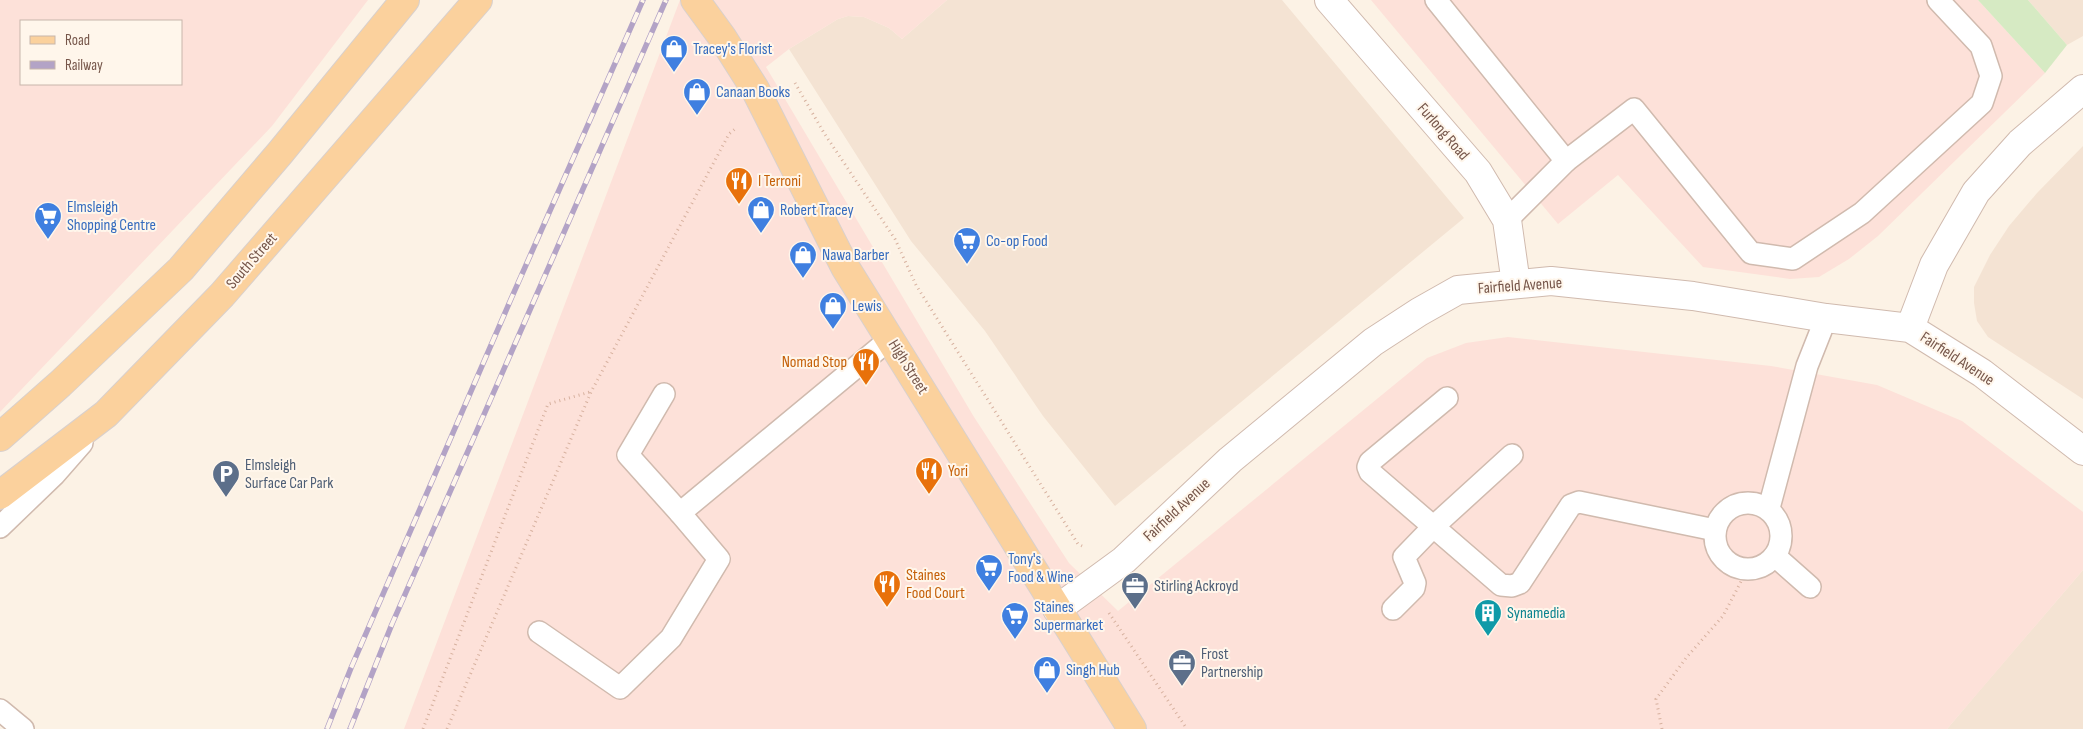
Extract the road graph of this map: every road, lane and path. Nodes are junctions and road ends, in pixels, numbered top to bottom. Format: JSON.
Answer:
{"nodes":[{"id":1,"x":405,"y":0,"type":"edge"},
{"id":2,"x":478,"y":0,"type":"edge"},
{"id":3,"x":694,"y":0,"type":"edge"},
{"id":4,"x":1329,"y":0,"type":"edge"},
{"id":5,"x":1436,"y":0,"type":"edge"},
{"id":6,"x":1938,"y":0,"type":"edge"},
{"id":7,"x":789,"y":76,"type":"dead end"},
{"id":8,"x":2083,"y":89,"type":"edge"},
{"id":9,"x":740,"y":124,"type":"dead end"},
{"id":10,"x":1566,"y":161,"type":"junction"},
{"id":11,"x":1507,"y":220,"type":"junction"},
{"id":12,"x":1516,"y":284,"type":"junction"},
{"id":13,"x":1826,"y":318,"type":"junction"},
{"id":14,"x":1910,"y":328,"type":"junction"},
{"id":15,"x":890,"y":340,"type":"junction"},
{"id":16,"x":591,"y":392,"type":"junction"},
{"id":17,"x":664,"y":394,"type":"dead end"},
{"id":18,"x":1447,"y":398,"type":"dead end"},
{"id":19,"x":106,"y":414,"type":"junction"},
{"id":20,"x":0,"y":437,"type":"edge"},
{"id":21,"x":2083,"y":451,"type":"edge"},
{"id":22,"x":1512,"y":455,"type":"dead end"},
{"id":23,"x":0,"y":495,"type":"edge"},
{"id":24,"x":1768,"y":508,"type":"junction"},
{"id":25,"x":680,"y":513,"type":"junction"},
{"id":26,"x":0,"y":526,"type":"edge"},
{"id":27,"x":1432,"y":527,"type":"junction"},
{"id":28,"x":1715,"y":530,"type":"junction"},
{"id":29,"x":1086,"y":547,"type":"dead end"},
{"id":30,"x":1775,"y":556,"type":"junction"},
{"id":31,"x":1748,"y":570,"type":"junction"},
{"id":32,"x":1810,"y":587,"type":"dead end"},
{"id":33,"x":1115,"y":606,"type":"dead end"},
{"id":34,"x":1057,"y":609,"type":"junction"},
{"id":35,"x":1393,"y":609,"type":"dead end"},
{"id":36,"x":539,"y":632,"type":"dead end"},
{"id":37,"x":0,"y":710,"type":"edge"},
{"id":38,"x":23,"y":729,"type":"edge"},
{"id":39,"x":423,"y":729,"type":"edge"},
{"id":40,"x":448,"y":729,"type":"edge"},
{"id":41,"x":1132,"y":729,"type":"edge"},
{"id":42,"x":1187,"y":729,"type":"edge"},
{"id":43,"x":1662,"y":729,"type":"edge"}],
"edges":[{"from":1,"to":20,"type":"main road"},
{"from":2,"to":19,"type":"main road","name":"South Street"},
{"from":3,"to":15,"type":"main road","name":"High Street"},
{"from":4,"to":11,"type":"street","name":"Furlong Road"},
{"from":5,"to":10,"type":"lane"},
{"from":6,"to":10,"type":"lane"},
{"from":7,"to":29,"type":"path"},
{"from":8,"to":14,"type":"street"},
{"from":9,"to":16,"type":"path"},
{"from":10,"to":11,"type":"lane"},
{"from":11,"to":12,"type":"street","name":"Furlong Road"},
{"from":12,"to":13,"type":"street","name":"Fairfield Avenue"},
{"from":12,"to":34,"type":"street","name":"Fairfield Avenue"},
{"from":13,"to":14,"type":"street","name":"Fairfield Avenue"},
{"from":13,"to":24,"type":"lane"},
{"from":14,"to":21,"type":"street","name":"Fairfield Avenue"},
{"from":15,"to":25,"type":"lane"},
{"from":15,"to":34,"type":"main road","name":"High Street"},
{"from":16,"to":39,"type":"path"},
{"from":16,"to":40,"type":"path"},
{"from":17,"to":25,"type":"lane"},
{"from":18,"to":27,"type":"lane"},
{"from":19,"to":23,"type":"main road","name":"South Street"},
{"from":19,"to":26,"type":"lane"},
{"from":22,"to":27,"type":"lane"},
{"from":24,"to":28,"type":"lane"},
{"from":24,"to":30,"type":"lane"},
{"from":25,"to":36,"type":"lane"},
{"from":27,"to":28,"type":"lane"},
{"from":27,"to":35,"type":"lane"},
{"from":28,"to":31,"type":"lane"},
{"from":30,"to":31,"type":"lane"},
{"from":30,"to":32,"type":"lane"},
{"from":31,"to":43,"type":"path"},
{"from":33,"to":42,"type":"path"},
{"from":34,"to":41,"type":"main road","name":"High Street"},
{"from":37,"to":38,"type":"lane"}]}
